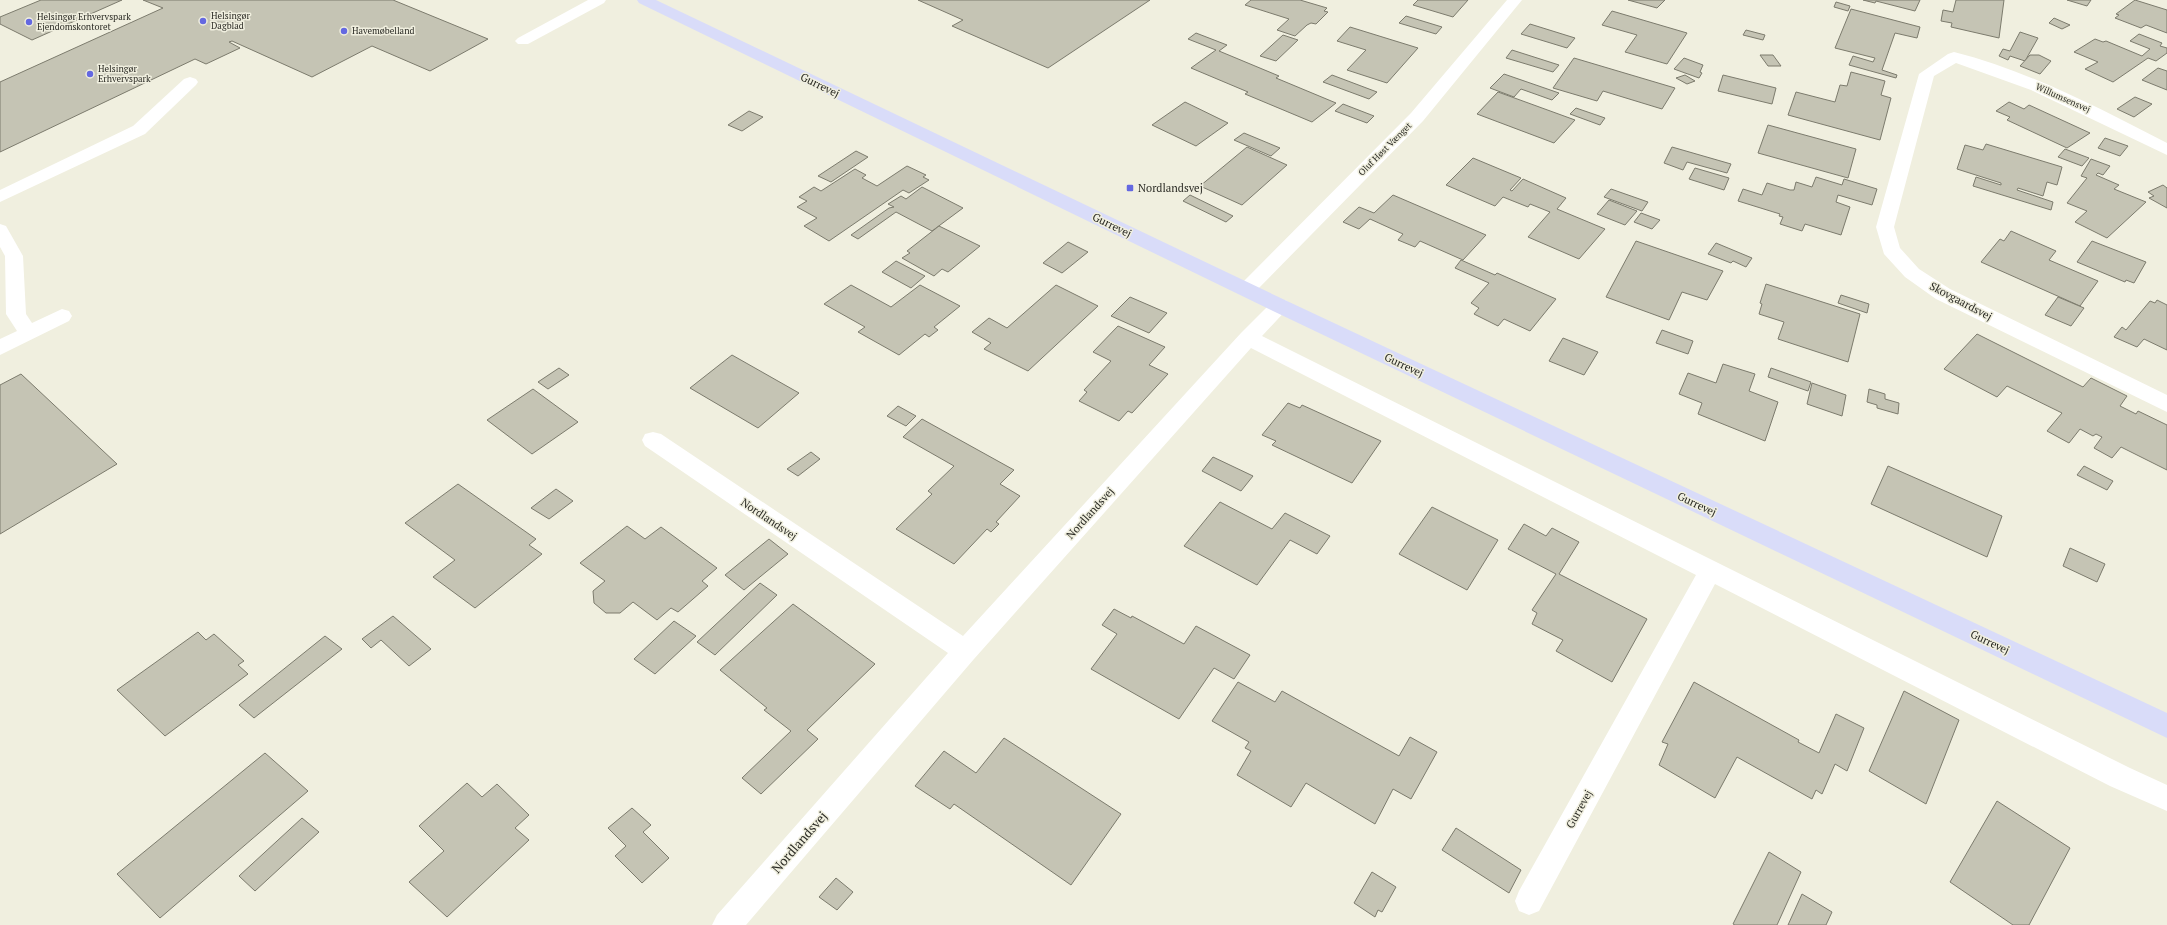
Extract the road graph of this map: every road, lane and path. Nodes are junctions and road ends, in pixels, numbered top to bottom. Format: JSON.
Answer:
{"nodes":[{"id":1,"x":599,"y":0,"type":"edge"},
{"id":2,"x":644,"y":0,"type":"edge"},
{"id":3,"x":1515,"y":0,"type":"edge"},
{"id":4,"x":523,"y":40,"type":"dead end"},
{"id":5,"x":1954,"y":57,"type":"joint"},
{"id":6,"x":190,"y":82,"type":"dead end"},
{"id":7,"x":2167,"y":150,"type":"edge"},
{"id":8,"x":0,"y":197,"type":"edge"},
{"id":9,"x":0,"y":230,"type":"edge"},
{"id":10,"x":1246,"y":290,"type":"junction"},
{"id":11,"x":1280,"y":306,"type":"junction"},
{"id":12,"x":62,"y":316,"type":"dead end"},
{"id":13,"x":28,"y":333,"type":"junction"},
{"id":14,"x":1248,"y":338,"type":"junction"},
{"id":15,"x":0,"y":348,"type":"edge"},
{"id":16,"x":2167,"y":404,"type":"edge"},
{"id":17,"x":652,"y":440,"type":"dead end"},
{"id":18,"x":1710,"y":571,"type":"junction"},
{"id":19,"x":965,"y":651,"type":"junction"},
{"id":20,"x":2167,"y":726,"type":"edge"},
{"id":21,"x":2167,"y":798,"type":"edge"},
{"id":22,"x":1529,"y":900,"type":"dead end"},
{"id":23,"x":727,"y":925,"type":"edge"}],
"edges":[{"from":1,"to":4,"type":"street"},
{"from":2,"to":10,"type":"street","name":"Gurrevej"},
{"from":3,"to":10,"type":"street","name":"Oluf Høst Vænget"},
{"from":5,"to":7,"type":"street","name":"Willumsensvej"},
{"from":5,"to":16,"type":"street","name":"Skovgaardsvej"},
{"from":6,"to":8,"type":"street"},
{"from":9,"to":13,"type":"street"},
{"from":10,"to":11,"type":"street","name":"Gurrevej"},
{"from":11,"to":14,"type":"street","name":"Nordlandsvej"},
{"from":11,"to":20,"type":"street","name":"Gurrevej"},
{"from":12,"to":13,"type":"street"},
{"from":13,"to":15,"type":"street"},
{"from":14,"to":18,"type":"street"},
{"from":14,"to":19,"type":"street","name":"Nordlandsvej"},
{"from":17,"to":19,"type":"street","name":"Nordlandsvej"},
{"from":18,"to":21,"type":"street"},
{"from":18,"to":22,"type":"street","name":"Gurrevej"},
{"from":19,"to":23,"type":"street","name":"Nordlandsvej"}]}
